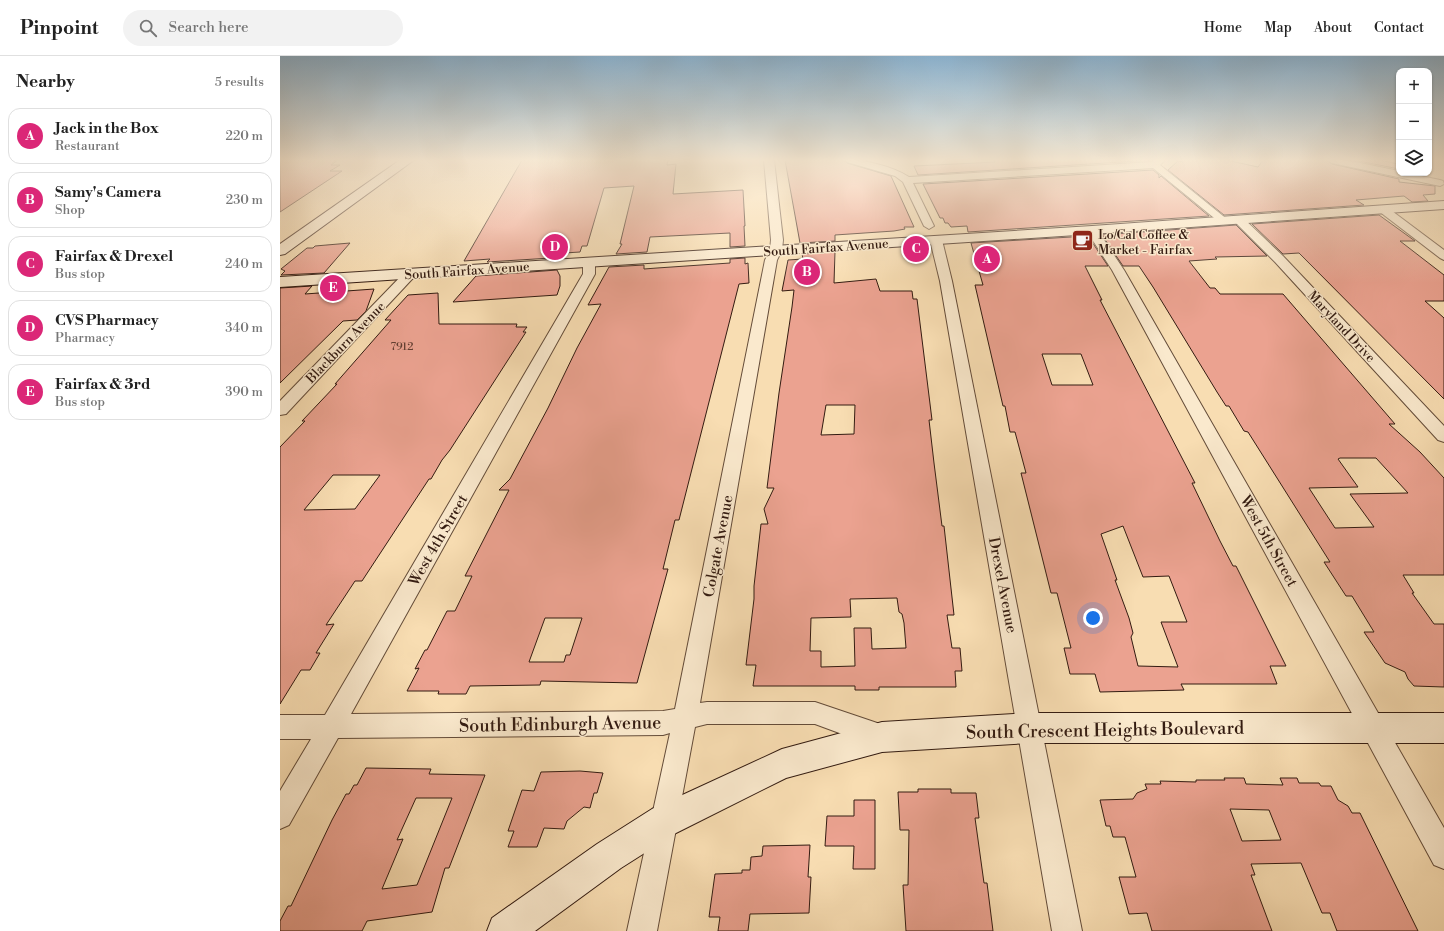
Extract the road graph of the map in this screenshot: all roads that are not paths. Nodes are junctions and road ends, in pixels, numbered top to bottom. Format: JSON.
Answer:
{"nodes":[{"id":1,"x":350,"y":201,"type":"edge"},
{"id":2,"x":773,"y":201,"type":"edge"},
{"id":3,"x":917,"y":201,"type":"edge"},
{"id":4,"x":1202,"y":201,"type":"edge"},
{"id":5,"x":1444,"y":205,"type":"edge"},
{"id":6,"x":1384,"y":210,"type":"junction"},
{"id":7,"x":1238,"y":219,"type":"junction"},
{"id":8,"x":1223,"y":220,"type":"junction"},
{"id":9,"x":929,"y":226,"type":"dead end"},
{"id":10,"x":1092,"y":230,"type":"junction"},
{"id":11,"x":936,"y":240,"type":"junction"},
{"id":12,"x":776,"y":250,"type":"junction"},
{"id":13,"x":280,"y":251,"type":"edge"},
{"id":14,"x":1444,"y":256,"type":"edge"},
{"id":15,"x":589,"y":262,"type":"junction"},
{"id":16,"x":410,"y":274,"type":"junction"},
{"id":17,"x":280,"y":282,"type":"edge"},
{"id":18,"x":280,"y":410,"type":"edge"},
{"id":19,"x":1444,"y":436,"type":"edge"},
{"id":20,"x":685,"y":718,"type":"junction"},
{"id":21,"x":280,"y":727,"type":"edge"},
{"id":22,"x":331,"y":727,"type":"junction"},
{"id":23,"x":1029,"y":728,"type":"junction"},
{"id":24,"x":1444,"y":728,"type":"edge"},
{"id":25,"x":1374,"y":729,"type":"junction"},
{"id":26,"x":882,"y":737,"type":"junction"},
{"id":27,"x":280,"y":816,"type":"edge"},
{"id":28,"x":664,"y":821,"type":"junction"},
{"id":29,"x":1444,"y":855,"type":"edge"},
{"id":30,"x":505,"y":931,"type":"edge"},
{"id":31,"x":642,"y":931,"type":"edge"},
{"id":32,"x":1067,"y":931,"type":"edge"}],
"edges":[{"from":1,"to":13,"type":"main road"},
{"from":2,"to":12,"type":"street","name":"Colgate Avenue"},
{"from":3,"to":9,"type":"street"},
{"from":4,"to":8,"type":"street"},
{"from":5,"to":6,"type":"main road","name":"South Fairfax Avenue"},
{"from":6,"to":7,"type":"main road","name":"South Fairfax Avenue"},
{"from":6,"to":14,"type":"street"},
{"from":7,"to":8,"type":"main road","name":"South Fairfax Avenue"},
{"from":7,"to":19,"type":"street","name":"Maryland Drive"},
{"from":8,"to":10,"type":"main road","name":"South Fairfax Avenue"},
{"from":10,"to":11,"type":"main road","name":"South Fairfax Avenue"},
{"from":10,"to":25,"type":"street","name":"West 5th Street"},
{"from":11,"to":12,"type":"main road","name":"South Fairfax Avenue"},
{"from":11,"to":23,"type":"street","name":"Drexel Avenue"},
{"from":12,"to":15,"type":"main road","name":"South Fairfax Avenue"},
{"from":12,"to":20,"type":"street","name":"Colgate Avenue"},
{"from":15,"to":16,"type":"main road","name":"South Fairfax Avenue"},
{"from":15,"to":22,"type":"street","name":"West 4th Street"},
{"from":16,"to":17,"type":"main road","name":"South Fairfax Avenue"},
{"from":16,"to":18,"type":"street","name":"Blackburn Avenue"},
{"from":20,"to":22,"type":"street","name":"South Edinburgh Avenue"},
{"from":20,"to":26,"type":"street","name":"South Edinburgh Avenue"},
{"from":20,"to":28,"type":"street","name":"Colgate Avenue"},
{"from":21,"to":22,"type":"street","name":"South Edinburgh Avenue"},
{"from":22,"to":27,"type":"street","name":"West 4th Street"},
{"from":23,"to":25,"type":"main road","name":"South Crescent Heights Boulevard"},
{"from":23,"to":26,"type":"main road","name":"South Crescent Heights Boulevard"},
{"from":23,"to":32,"type":"street","name":"Drexel Avenue"},
{"from":24,"to":25,"type":"main road","name":"South Crescent Heights Boulevard"},
{"from":25,"to":29,"type":"street","name":"West 5th Street"},
{"from":26,"to":28,"type":"main road","name":"South Crescent Heights Boulevard"},
{"from":28,"to":30,"type":"main road","name":"South Crescent Heights Boulevard"},
{"from":28,"to":31,"type":"street","name":"Colgate Avenue"}]}
